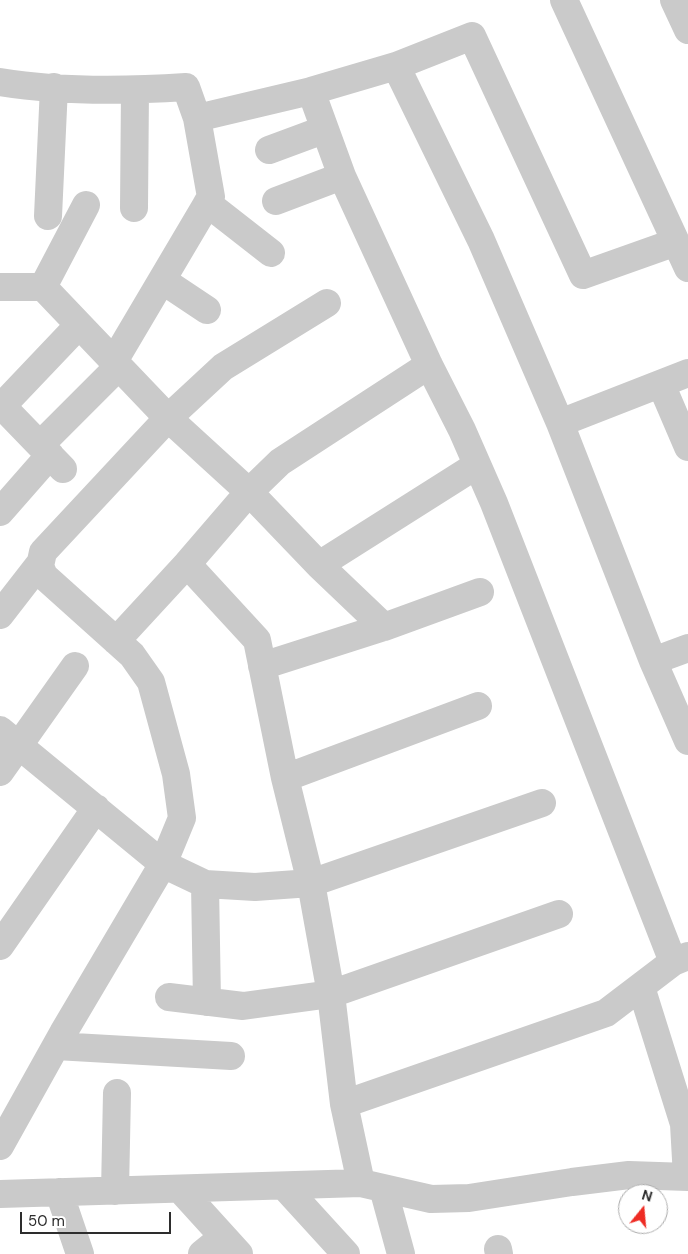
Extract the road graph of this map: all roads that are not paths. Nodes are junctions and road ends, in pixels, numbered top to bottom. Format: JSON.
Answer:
{"nodes":[{"id":1,"x":564,"y":0,"type":"edge"},
{"id":2,"x":674,"y":0,"type":"edge"},
{"id":3,"x":688,"y":30,"type":"edge"},
{"id":4,"x":396,"y":66,"type":"junction"},
{"id":5,"x":0,"y":82,"type":"edge"},
{"id":6,"x":54,"y":87,"type":"junction"},
{"id":7,"x":135,"y":90,"type":"junction"},
{"id":8,"x":311,"y":91,"type":"junction"},
{"id":9,"x":197,"y":118,"type":"junction"},
{"id":10,"x":324,"y":130,"type":"junction"},
{"id":11,"x":268,"y":150,"type":"dead end"},
{"id":12,"x":342,"y":176,"type":"junction"},
{"id":13,"x":276,"y":201,"type":"dead end"},
{"id":14,"x":207,"y":203,"type":"junction"},
{"id":15,"x":86,"y":205,"type":"dead end"},
{"id":16,"x":134,"y":208,"type":"dead end"},
{"id":17,"x":48,"y":216,"type":"dead end"},
{"id":18,"x":676,"y":242,"type":"junction"},
{"id":19,"x":271,"y":253,"type":"dead end"},
{"id":20,"x":688,"y":268,"type":"edge"},
{"id":21,"x":162,"y":280,"type":"junction"},
{"id":22,"x":0,"y":286,"type":"edge"},
{"id":23,"x":42,"y":287,"type":"junction"},
{"id":24,"x":327,"y":303,"type":"dead end"},
{"id":25,"x":207,"y":310,"type":"dead end"},
{"id":26,"x":79,"y":325,"type":"junction"},
{"id":27,"x":116,"y":364,"type":"junction"},
{"id":28,"x":429,"y":365,"type":"junction"},
{"id":29,"x":688,"y":373,"type":"edge"},
{"id":30,"x":661,"y":384,"type":"junction"},
{"id":31,"x":1,"y":406,"type":"edge"},
{"id":32,"x":168,"y":418,"type":"junction"},
{"id":33,"x":560,"y":423,"type":"junction"},
{"id":34,"x":688,"y":447,"type":"edge"},
{"id":35,"x":51,"y":456,"type":"junction"},
{"id":36,"x":478,"y":465,"type":"junction"},
{"id":37,"x":249,"y":492,"type":"junction"},
{"id":38,"x":0,"y":512,"type":"edge"},
{"id":39,"x":41,"y":562,"type":"junction"},
{"id":40,"x":187,"y":564,"type":"junction"},
{"id":41,"x":319,"y":565,"type":"junction"},
{"id":42,"x":480,"y":592,"type":"dead end"},
{"id":43,"x":0,"y":615,"type":"edge"},
{"id":44,"x":384,"y":628,"type":"junction"},
{"id":45,"x":116,"y":641,"type":"junction"},
{"id":46,"x":688,"y":648,"type":"edge"},
{"id":47,"x":653,"y":661,"type":"junction"},
{"id":48,"x":75,"y":666,"type":"dead end"},
{"id":49,"x":262,"y":666,"type":"junction"},
{"id":50,"x":478,"y":706,"type":"dead end"},
{"id":51,"x":9,"y":738,"type":"edge"},
{"id":52,"x":688,"y":741,"type":"edge"},
{"id":53,"x":0,"y":772,"type":"edge"},
{"id":54,"x":285,"y":778,"type":"junction"},
{"id":55,"x":542,"y":802,"type":"dead end"},
{"id":56,"x":96,"y":808,"type":"junction"},
{"id":57,"x":163,"y":864,"type":"junction"},
{"id":58,"x":311,"y":883,"type":"junction"},
{"id":59,"x":205,"y":884,"type":"junction"},
{"id":60,"x":559,"y":914,"type":"dead end"},
{"id":61,"x":0,"y":946,"type":"edge"},
{"id":62,"x":681,"y":959,"type":"edge"},
{"id":63,"x":641,"y":987,"type":"junction"},
{"id":64,"x":330,"y":994,"type":"junction"},
{"id":65,"x":168,"y":997,"type":"dead end"},
{"id":66,"x":207,"y":1002,"type":"junction"},
{"id":67,"x":56,"y":1046,"type":"junction"},
{"id":68,"x":231,"y":1056,"type":"dead end"},
{"id":69,"x":117,"y":1092,"type":"dead end"},
{"id":70,"x":344,"y":1104,"type":"junction"},
{"id":71,"x":0,"y":1146,"type":"edge"},
{"id":72,"x":687,"y":1177,"type":"edge"},
{"id":73,"x":372,"y":1185,"type":"junction"},
{"id":74,"x":284,"y":1186,"type":"junction"},
{"id":75,"x":180,"y":1189,"type":"junction"},
{"id":76,"x":115,"y":1191,"type":"junction"},
{"id":77,"x":59,"y":1192,"type":"junction"},
{"id":78,"x":0,"y":1194,"type":"edge"},
{"id":79,"x":231,"y":1246,"type":"edge"},
{"id":80,"x":80,"y":1254,"type":"edge"},
{"id":81,"x":202,"y":1254,"type":"edge"},
{"id":82,"x":346,"y":1254,"type":"edge"},
{"id":83,"x":401,"y":1254,"type":"edge"}],
"edges":[{"from":1,"to":18,"type":"street"},
{"from":2,"to":3,"type":"street"},
{"from":4,"to":8,"type":"street"},
{"from":4,"to":18,"type":"street"},
{"from":4,"to":33,"type":"street"},
{"from":5,"to":6,"type":"street"},
{"from":6,"to":7,"type":"street"},
{"from":6,"to":17,"type":"street"},
{"from":7,"to":9,"type":"street"},
{"from":7,"to":16,"type":"street"},
{"from":8,"to":9,"type":"street"},
{"from":8,"to":10,"type":"street"},
{"from":9,"to":14,"type":"street"},
{"from":10,"to":11,"type":"street"},
{"from":10,"to":12,"type":"street"},
{"from":12,"to":13,"type":"street"},
{"from":12,"to":28,"type":"street"},
{"from":14,"to":19,"type":"street"},
{"from":14,"to":21,"type":"street"},
{"from":15,"to":23,"type":"street"},
{"from":18,"to":20,"type":"street"},
{"from":21,"to":25,"type":"street"},
{"from":21,"to":27,"type":"street"},
{"from":22,"to":23,"type":"street"},
{"from":23,"to":26,"type":"street"},
{"from":24,"to":32,"type":"street"},
{"from":26,"to":27,"type":"street"},
{"from":26,"to":31,"type":"street"},
{"from":27,"to":32,"type":"street"},
{"from":27,"to":35,"type":"street"},
{"from":28,"to":36,"type":"street"},
{"from":28,"to":37,"type":"street"},
{"from":29,"to":30,"type":"street"},
{"from":30,"to":33,"type":"street"},
{"from":30,"to":34,"type":"street"},
{"from":31,"to":35,"type":"street"},
{"from":32,"to":37,"type":"street"},
{"from":32,"to":39,"type":"street"},
{"from":33,"to":47,"type":"street"},
{"from":35,"to":38,"type":"street"},
{"from":36,"to":41,"type":"street"},
{"from":36,"to":62,"type":"street"},
{"from":37,"to":40,"type":"street"},
{"from":37,"to":41,"type":"street"},
{"from":39,"to":43,"type":"street"},
{"from":39,"to":45,"type":"street"},
{"from":40,"to":45,"type":"street"},
{"from":40,"to":49,"type":"street"},
{"from":41,"to":44,"type":"street"},
{"from":42,"to":44,"type":"street"},
{"from":44,"to":49,"type":"street"},
{"from":45,"to":57,"type":"street"},
{"from":46,"to":47,"type":"street"},
{"from":47,"to":52,"type":"street"},
{"from":48,"to":51,"type":"street"},
{"from":49,"to":54,"type":"street"},
{"from":50,"to":54,"type":"street"},
{"from":51,"to":53,"type":"street"},
{"from":51,"to":56,"type":"street"},
{"from":54,"to":58,"type":"street"},
{"from":55,"to":58,"type":"street"},
{"from":56,"to":57,"type":"street"},
{"from":56,"to":61,"type":"street"},
{"from":57,"to":59,"type":"street"},
{"from":57,"to":67,"type":"street"},
{"from":58,"to":59,"type":"street"},
{"from":58,"to":64,"type":"street"},
{"from":59,"to":66,"type":"street"},
{"from":60,"to":64,"type":"street"},
{"from":62,"to":63,"type":"street"},
{"from":63,"to":70,"type":"street"},
{"from":63,"to":72,"type":"street"},
{"from":64,"to":66,"type":"street"},
{"from":64,"to":70,"type":"street"},
{"from":65,"to":66,"type":"street"},
{"from":67,"to":68,"type":"street"},
{"from":67,"to":71,"type":"street"},
{"from":69,"to":76,"type":"street"},
{"from":70,"to":73,"type":"street"},
{"from":72,"to":73,"type":"street"},
{"from":73,"to":74,"type":"street"},
{"from":73,"to":83,"type":"street"},
{"from":74,"to":75,"type":"street"},
{"from":74,"to":82,"type":"street"},
{"from":75,"to":76,"type":"street"},
{"from":75,"to":79,"type":"street"},
{"from":76,"to":77,"type":"street"},
{"from":77,"to":78,"type":"street"},
{"from":77,"to":80,"type":"street"},
{"from":79,"to":81,"type":"street"}]}
